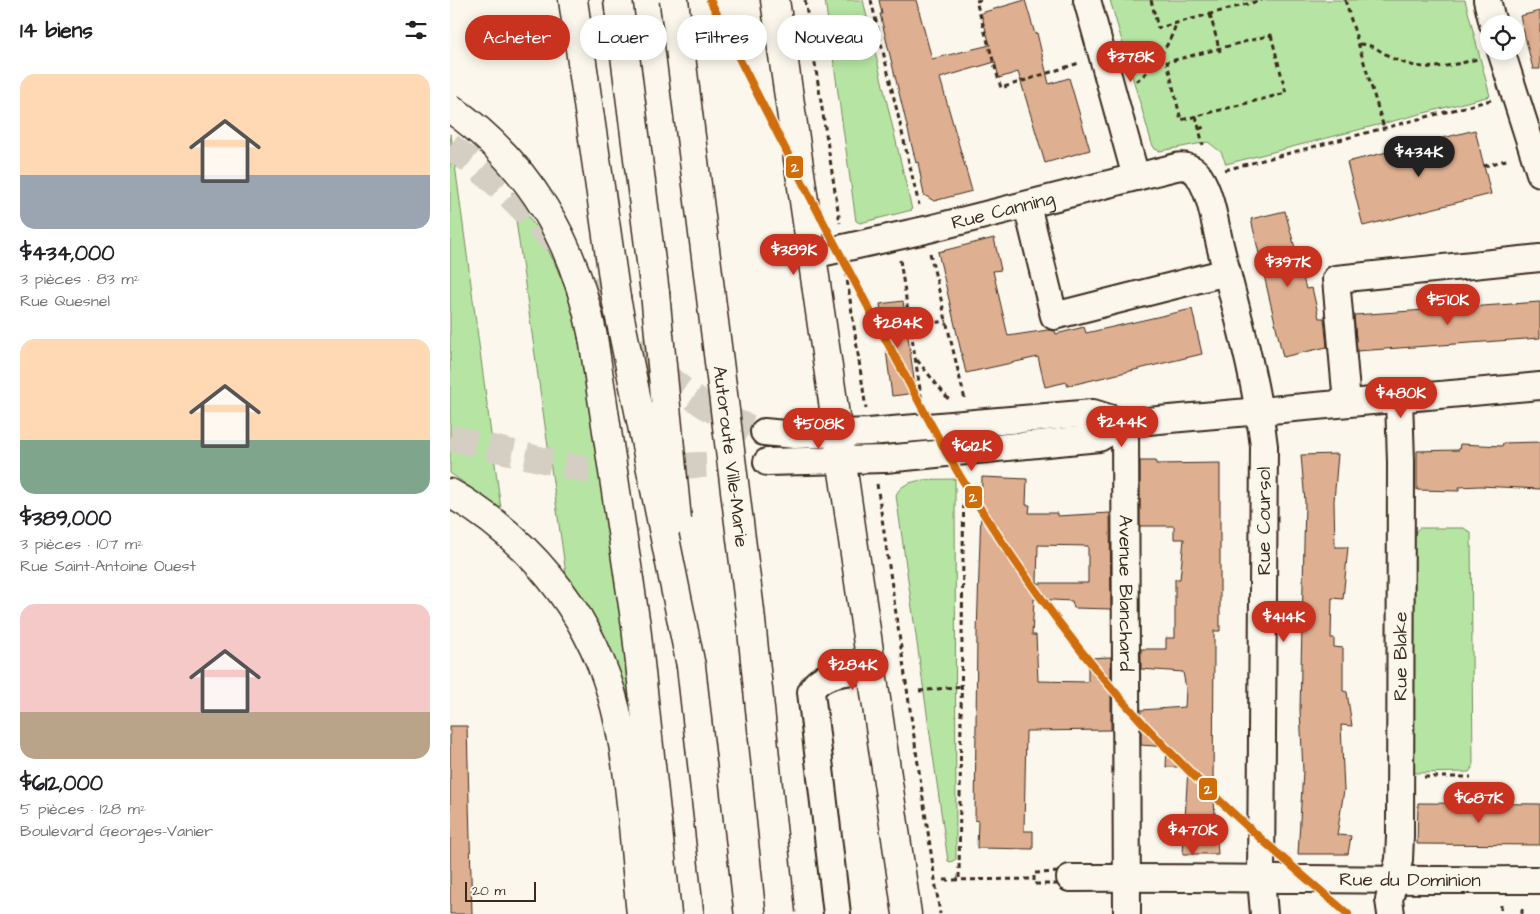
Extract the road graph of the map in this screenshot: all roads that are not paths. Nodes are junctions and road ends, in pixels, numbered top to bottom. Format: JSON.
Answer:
{"nodes":[{"id":1,"x":573,"y":0,"type":"edge"},
{"id":2,"x":618,"y":0,"type":"edge"},
{"id":3,"x":674,"y":0,"type":"edge"},
{"id":4,"x":775,"y":0,"type":"edge"},
{"id":5,"x":1088,"y":0,"type":"edge"},
{"id":6,"x":1487,"y":0,"type":"edge"},
{"id":7,"x":1491,"y":15,"type":"edge"},
{"id":8,"x":1494,"y":60,"type":"edge"},
{"id":9,"x":450,"y":108,"type":"edge"},
{"id":10,"x":1192,"y":169,"type":"joint"},
{"id":11,"x":1540,"y":173,"type":"edge"},
{"id":12,"x":1136,"y":177,"type":"junction"},
{"id":13,"x":1027,"y":205,"type":"junction"},
{"id":14,"x":812,"y":255,"type":"junction"},
{"id":15,"x":1540,"y":258,"type":"edge"},
{"id":16,"x":1227,"y":272,"type":"junction"},
{"id":17,"x":1540,"y":386,"type":"edge"},
{"id":18,"x":1399,"y":399,"type":"junction"},
{"id":19,"x":1347,"y":403,"type":"junction"},
{"id":20,"x":1258,"y":411,"type":"junction"},
{"id":21,"x":1125,"y":423,"type":"junction"},
{"id":22,"x":764,"y":432,"type":"tunnel mouth"},
{"id":23,"x":838,"y":434,"type":"junction"},
{"id":24,"x":842,"y":461,"type":"junction"},
{"id":25,"x":767,"y":462,"type":"tunnel mouth"},
{"id":26,"x":450,"y":492,"type":"edge"},
{"id":27,"x":691,"y":666,"type":"junction"},
{"id":28,"x":871,"y":669,"type":"junction"},
{"id":29,"x":1070,"y":878,"type":"dead end"},
{"id":30,"x":1125,"y":878,"type":"junction"},
{"id":31,"x":1261,"y":879,"type":"junction"},
{"id":32,"x":1540,"y":880,"type":"edge"},
{"id":33,"x":1394,"y":881,"type":"junction"},
{"id":34,"x":641,"y":914,"type":"edge"},
{"id":35,"x":668,"y":914,"type":"edge"},
{"id":36,"x":719,"y":914,"type":"edge"},
{"id":37,"x":781,"y":914,"type":"edge"},
{"id":38,"x":837,"y":914,"type":"edge"},
{"id":39,"x":907,"y":914,"type":"edge"},
{"id":40,"x":1127,"y":914,"type":"edge"},
{"id":41,"x":1264,"y":914,"type":"edge"},
{"id":42,"x":1391,"y":914,"type":"edge"}],
"edges":[{"from":1,"to":27,"type":"main road","bridge":true},
{"from":2,"to":27,"type":"main road","bridge":true},
{"from":3,"to":37,"type":"main road","name":"Autoroute Ville-Marie","bridge":true},
{"from":4,"to":14,"type":"main road"},
{"from":5,"to":12,"type":"street"},
{"from":6,"to":7,"type":"street"},
{"from":8,"to":11,"type":"street"},
{"from":9,"to":35,"type":"main road","bridge":true},
{"from":10,"to":12,"type":"street","name":"Rue Canning"},
{"from":10,"to":16,"type":"street","name":"Rue Coursol"},
{"from":12,"to":13,"type":"street","name":"Rue Canning"},
{"from":13,"to":14,"type":"street","name":"Rue Canning"},
{"from":13,"to":16,"type":"street"},
{"from":14,"to":23,"type":"main road"},
{"from":15,"to":19,"type":"street"},
{"from":16,"to":20,"type":"street","name":"Rue Coursol"},
{"from":17,"to":18,"type":"street"},
{"from":18,"to":19,"type":"street"},
{"from":18,"to":33,"type":"street","name":"Rue Blake"},
{"from":19,"to":20,"type":"street"},
{"from":20,"to":21,"type":"street"},
{"from":20,"to":31,"type":"street","name":"Rue Coursol"},
{"from":21,"to":23,"type":"street"},
{"from":21,"to":24,"type":"street"},
{"from":21,"to":30,"type":"street","name":"Avenue Blanchard"},
{"from":22,"to":23,"type":"street"},
{"from":23,"to":24,"type":"main road"},
{"from":24,"to":25,"type":"street"},
{"from":24,"to":28,"type":"main road"},
{"from":26,"to":34,"type":"main road"},
{"from":27,"to":36,"type":"main road"},
{"from":28,"to":38,"type":"street"},
{"from":28,"to":39,"type":"main road"},
{"from":29,"to":30,"type":"street","name":"Rue du Dominion"},
{"from":30,"to":31,"type":"street","name":"Rue du Dominion"},
{"from":30,"to":40,"type":"street","name":"Avenue Blanchard"},
{"from":31,"to":33,"type":"street","name":"Rue du Dominion"},
{"from":31,"to":41,"type":"street","name":"Rue Coursol"},
{"from":32,"to":33,"type":"street","name":"Rue du Dominion"},
{"from":33,"to":42,"type":"street","name":"Rue Blake"}]}
